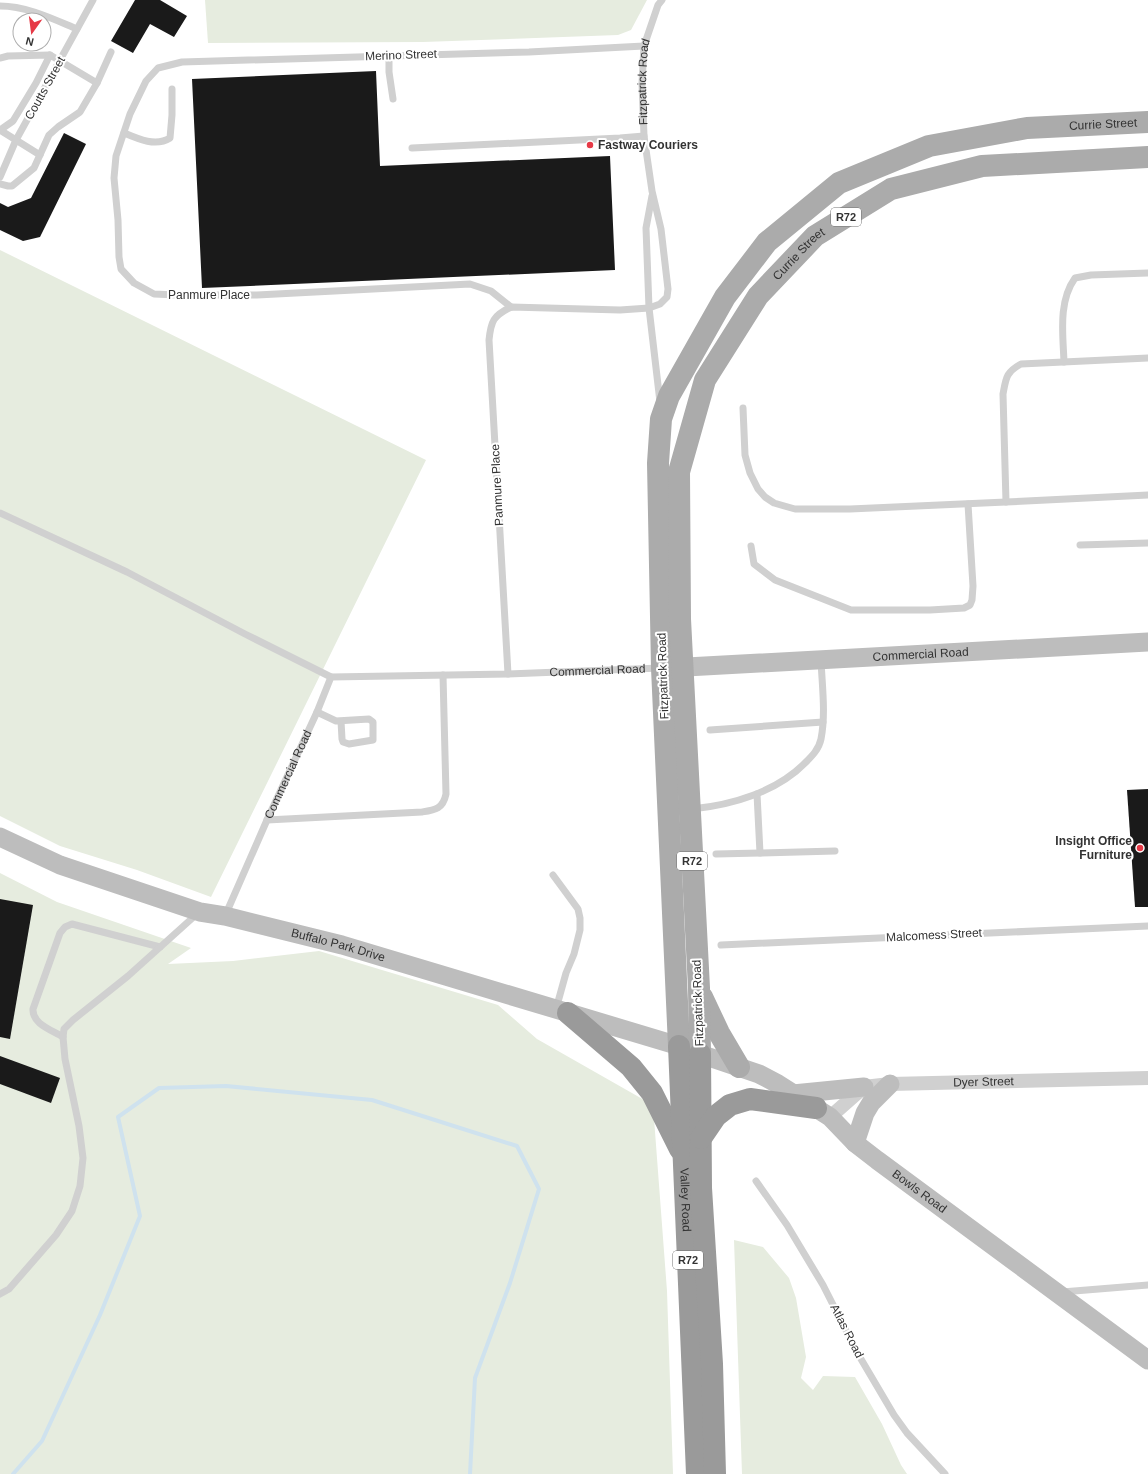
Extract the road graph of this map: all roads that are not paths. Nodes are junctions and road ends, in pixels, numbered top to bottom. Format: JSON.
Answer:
{"nodes":[{"id":1,"x":93,"y":0,"type":"edge"},
{"id":2,"x":662,"y":0,"type":"edge"},
{"id":3,"x":0,"y":6,"type":"edge"},
{"id":4,"x":77,"y":29,"type":"junction"},
{"id":5,"x":644,"y":46,"type":"junction"},
{"id":6,"x":111,"y":52,"type":"dead end"},
{"id":7,"x":50,"y":55,"type":"junction"},
{"id":8,"x":390,"y":55,"type":"junction"},
{"id":9,"x":0,"y":58,"type":"edge"},
{"id":10,"x":60,"y":61,"type":"junction"},
{"id":11,"x":158,"y":68,"type":"joint"},
{"id":12,"x":97,"y":83,"type":"junction"},
{"id":13,"x":172,"y":89,"type":"dead end"},
{"id":14,"x":393,"y":99,"type":"dead end"},
{"id":15,"x":1148,"y":122,"type":"edge"},
{"id":16,"x":0,"y":130,"type":"edge"},
{"id":17,"x":124,"y":133,"type":"junction"},
{"id":18,"x":644,"y":136,"type":"junction"},
{"id":19,"x":16,"y":140,"type":"junction"},
{"id":20,"x":412,"y":148,"type":"dead end"},
{"id":21,"x":40,"y":155,"type":"junction"},
{"id":22,"x":1148,"y":157,"type":"edge"},
{"id":23,"x":0,"y":177,"type":"edge"},
{"id":24,"x":0,"y":184,"type":"edge"},
{"id":25,"x":652,"y":192,"type":"junction"},
{"id":26,"x":1148,"y":273,"type":"edge"},
{"id":27,"x":511,"y":307,"type":"junction"},
{"id":28,"x":649,"y":308,"type":"junction"},
{"id":29,"x":1148,"y":358,"type":"edge"},
{"id":30,"x":1064,"y":362,"type":"junction"},
{"id":31,"x":743,"y":408,"type":"dead end"},
{"id":32,"x":661,"y":419,"type":"junction"},
{"id":33,"x":679,"y":472,"type":"joint"},
{"id":34,"x":1148,"y":495,"type":"edge"},
{"id":35,"x":1006,"y":502,"type":"junction"},
{"id":36,"x":968,"y":504,"type":"junction"},
{"id":37,"x":0,"y":514,"type":"edge"},
{"id":38,"x":1148,"y":543,"type":"edge"},
{"id":39,"x":1080,"y":545,"type":"dead end"},
{"id":40,"x":751,"y":546,"type":"dead end"},
{"id":41,"x":1148,"y":642,"type":"edge"},
{"id":42,"x":821,"y":660,"type":"junction"},
{"id":43,"x":672,"y":667,"type":"junction"},
{"id":44,"x":508,"y":674,"type":"junction"},
{"id":45,"x":443,"y":675,"type":"junction"},
{"id":46,"x":331,"y":677,"type":"junction"},
{"id":47,"x":317,"y":712,"type":"junction"},
{"id":48,"x":341,"y":721,"type":"junction"},
{"id":49,"x":823,"y":722,"type":"junction"},
{"id":50,"x":710,"y":730,"type":"dead end"},
{"id":51,"x":757,"y":794,"type":"junction"},
{"id":52,"x":690,"y":810,"type":"junction"},
{"id":53,"x":267,"y":820,"type":"junction"},
{"id":54,"x":0,"y":837,"type":"edge"},
{"id":55,"x":835,"y":851,"type":"dead end"},
{"id":56,"x":760,"y":853,"type":"junction"},
{"id":57,"x":716,"y":854,"type":"dead end"},
{"id":58,"x":553,"y":875,"type":"dead end"},
{"id":59,"x":200,"y":912,"type":"junction"},
{"id":60,"x":225,"y":916,"type":"junction"},
{"id":61,"x":1148,"y":926,"type":"edge"},
{"id":62,"x":721,"y":945,"type":"dead end"},
{"id":63,"x":160,"y":947,"type":"junction"},
{"id":64,"x":699,"y":988,"type":"junction"},
{"id":65,"x":562,"y":1011,"type":"junction"},
{"id":66,"x":63,"y":1037,"type":"junction"},
{"id":67,"x":680,"y":1046,"type":"junction"},
{"id":68,"x":700,"y":1054,"type":"junction"},
{"id":69,"x":739,"y":1067,"type":"junction"},
{"id":70,"x":1148,"y":1078,"type":"edge"},
{"id":71,"x":890,"y":1084,"type":"junction"},
{"id":72,"x":864,"y":1087,"type":"junction"},
{"id":73,"x":793,"y":1094,"type":"junction"},
{"id":74,"x":823,"y":1113,"type":"junction"},
{"id":75,"x":701,"y":1138,"type":"junction"},
{"id":76,"x":855,"y":1143,"type":"junction"},
{"id":77,"x":684,"y":1158,"type":"junction"},
{"id":78,"x":756,"y":1182,"type":"dead end"},
{"id":79,"x":1148,"y":1285,"type":"edge"},
{"id":80,"x":1057,"y":1292,"type":"junction"},
{"id":81,"x":0,"y":1294,"type":"edge"},
{"id":82,"x":1148,"y":1360,"type":"edge"},
{"id":83,"x":697,"y":1474,"type":"edge"},
{"id":84,"x":715,"y":1474,"type":"edge"},
{"id":85,"x":945,"y":1474,"type":"edge"}],
"edges":[{"from":1,"to":4,"type":"lane","name":"Coutts Street"},
{"from":2,"to":5,"type":"lane","name":"Fitzpatrick Road"},
{"from":3,"to":4,"type":"lane"},
{"from":4,"to":10,"type":"lane","name":"Coutts Street"},
{"from":5,"to":8,"type":"lane","name":"Merino Street"},
{"from":5,"to":18,"type":"lane","name":"Fitzpatrick Road"},
{"from":6,"to":12,"type":"lane"},
{"from":7,"to":9,"type":"lane"},
{"from":7,"to":10,"type":"lane"},
{"from":7,"to":16,"type":"lane"},
{"from":8,"to":11,"type":"lane","name":"Merino Street"},
{"from":8,"to":14,"type":"lane"},
{"from":10,"to":12,"type":"lane"},
{"from":10,"to":19,"type":"lane","name":"Coutts Street"},
{"from":11,"to":17,"type":"lane","name":"Panmure Place"},
{"from":12,"to":21,"type":"lane"},
{"from":13,"to":17,"type":"lane"},
{"from":15,"to":32,"type":"main road","name":"Currie Street","number":"R72"},
{"from":16,"to":19,"type":"lane"},
{"from":17,"to":27,"type":"lane","name":"Panmure Place"},
{"from":18,"to":20,"type":"lane"},
{"from":18,"to":25,"type":"lane","name":"Fitzpatrick Road"},
{"from":19,"to":21,"type":"lane"},
{"from":19,"to":23,"type":"lane","name":"Coutts Street"},
{"from":21,"to":24,"type":"lane"},
{"from":22,"to":33,"type":"main road","name":"Currie Street","number":"R72"},
{"from":25,"to":28,"type":"lane","name":"Fitzpatrick Road"},
{"from":25,"to":28,"type":"lane","name":"Fitzpatrick Road"},
{"from":26,"to":30,"type":"lane"},
{"from":27,"to":28,"type":"lane"},
{"from":27,"to":44,"type":"lane","name":"Panmure Place"},
{"from":28,"to":32,"type":"lane","name":"Fitzpatrick Road"},
{"from":29,"to":30,"type":"lane"},
{"from":30,"to":35,"type":"lane"},
{"from":31,"to":36,"type":"lane"},
{"from":32,"to":43,"type":"main road","name":"Fitzpatrick Road","number":"R72"},
{"from":33,"to":43,"type":"main road","name":"Fitzpatrick Road","number":"R72"},
{"from":34,"to":35,"type":"lane"},
{"from":35,"to":36,"type":"lane"},
{"from":36,"to":40,"type":"lane"},
{"from":37,"to":46,"type":"lane"},
{"from":38,"to":39,"type":"lane"},
{"from":41,"to":42,"type":"street","name":"Commercial Road"},
{"from":42,"to":43,"type":"street","name":"Commercial Road"},
{"from":42,"to":49,"type":"lane"},
{"from":43,"to":44,"type":"lane","name":"Commercial Road"},
{"from":43,"to":52,"type":"main road","name":"Fitzpatrick Road","number":"R72"},
{"from":43,"to":67,"type":"main road","name":"Fitzpatrick Road","number":"R72"},
{"from":44,"to":45,"type":"lane","name":"Commercial Road"},
{"from":45,"to":46,"type":"lane","name":"Commercial Road"},
{"from":45,"to":53,"type":"lane"},
{"from":46,"to":47,"type":"lane","name":"Commercial Road"},
{"from":47,"to":48,"type":"lane"},
{"from":47,"to":53,"type":"lane","name":"Commercial Road"},
{"from":48,"to":48,"type":"lane"},
{"from":49,"to":50,"type":"lane"},
{"from":49,"to":51,"type":"lane"},
{"from":51,"to":52,"type":"lane"},
{"from":51,"to":56,"type":"lane"},
{"from":52,"to":64,"type":"main road","name":"Fitzpatrick Road","number":"R72"},
{"from":53,"to":60,"type":"lane","name":"Commercial Road"},
{"from":54,"to":59,"type":"street","name":"Buffalo Park Drive"},
{"from":55,"to":56,"type":"lane"},
{"from":56,"to":57,"type":"lane"},
{"from":58,"to":65,"type":"lane"},
{"from":59,"to":60,"type":"street","name":"Buffalo Park Drive"},
{"from":59,"to":63,"type":"lane"},
{"from":60,"to":65,"type":"street","name":"Buffalo Park Drive"},
{"from":61,"to":62,"type":"lane","name":"Malcomess Street"},
{"from":63,"to":66,"type":"lane"},
{"from":63,"to":66,"type":"lane"},
{"from":64,"to":68,"type":"main road","name":"Fitzpatrick Road","number":"R72"},
{"from":64,"to":69,"type":"main road"},
{"from":65,"to":67,"type":"street","name":"Buffalo Park Drive"},
{"from":65,"to":77,"type":"highway"},
{"from":66,"to":81,"type":"lane"},
{"from":67,"to":68,"type":"street","name":"Bowls Road"},
{"from":67,"to":77,"type":"highway","name":"Valley Road","number":"R72"},
{"from":68,"to":69,"type":"street","name":"Bowls Road"},
{"from":68,"to":75,"type":"highway","name":"Valley Road","number":"R72"},
{"from":69,"to":73,"type":"street","name":"Bowls Road"},
{"from":70,"to":71,"type":"street","name":"Dyer Street"},
{"from":71,"to":72,"type":"street","name":"Dyer Street"},
{"from":71,"to":76,"type":"street"},
{"from":72,"to":73,"type":"street"},
{"from":72,"to":74,"type":"street"},
{"from":73,"to":74,"type":"street","name":"Bowls Road"},
{"from":74,"to":75,"type":"highway"},
{"from":74,"to":76,"type":"street","name":"Bowls Road"},
{"from":75,"to":84,"type":"highway","name":"Valley Road","number":"R72"},
{"from":76,"to":80,"type":"street","name":"Bowls Road"},
{"from":77,"to":83,"type":"highway","name":"Valley Road","number":"R72"},
{"from":78,"to":85,"type":"lane","name":"Atlas Road"},
{"from":79,"to":80,"type":"lane"},
{"from":80,"to":82,"type":"street","name":"Bowls Road"}]}
